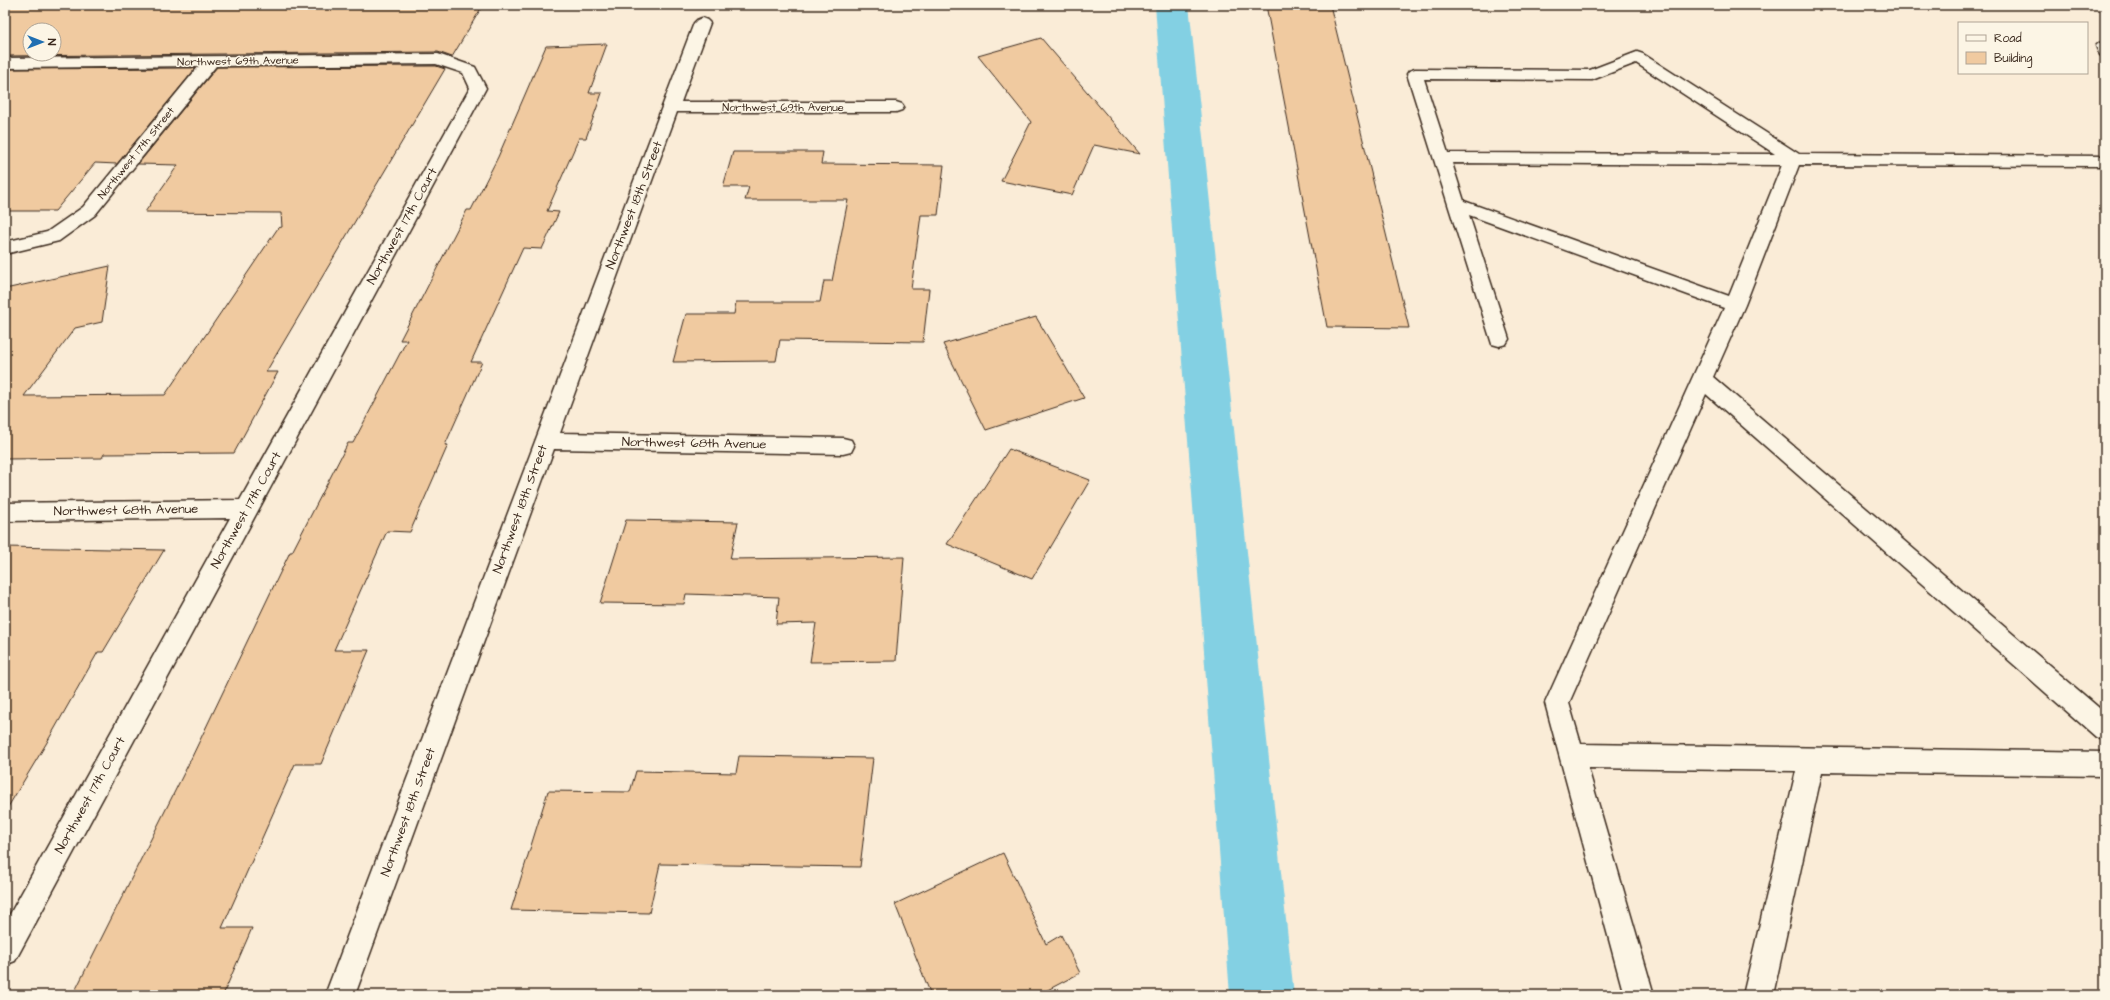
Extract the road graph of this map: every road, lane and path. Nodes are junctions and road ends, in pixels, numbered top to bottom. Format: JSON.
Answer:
{"nodes":[{"id":1,"x":702,"y":23,"type":"dead end"},
{"id":2,"x":211,"y":62,"type":"junction"},
{"id":3,"x":5,"y":63,"type":"edge"},
{"id":4,"x":469,"y":70,"type":"joint"},
{"id":5,"x":670,"y":107,"type":"junction"},
{"id":6,"x":896,"y":107,"type":"dead end"},
{"id":7,"x":1441,"y":158,"type":"junction"},
{"id":8,"x":1793,"y":158,"type":"junction"},
{"id":9,"x":2105,"y":161,"type":"edge"},
{"id":10,"x":1456,"y":204,"type":"junction"},
{"id":11,"x":5,"y":248,"type":"edge"},
{"id":12,"x":1735,"y":305,"type":"junction"},
{"id":13,"x":1499,"y":339,"type":"dead end"},
{"id":14,"x":1702,"y":378,"type":"junction"},
{"id":15,"x":545,"y":441,"type":"junction"},
{"id":16,"x":842,"y":446,"type":"dead end"},
{"id":17,"x":247,"y":509,"type":"junction"},
{"id":18,"x":5,"y":512,"type":"edge"},
{"id":19,"x":2105,"y":728,"type":"edge"},
{"id":20,"x":1571,"y":756,"type":"junction"},
{"id":21,"x":1812,"y":760,"type":"junction"},
{"id":22,"x":2105,"y":764,"type":"edge"},
{"id":23,"x":5,"y":951,"type":"edge"},
{"id":24,"x":340,"y":995,"type":"edge"},
{"id":25,"x":1639,"y":995,"type":"edge"},
{"id":26,"x":1758,"y":995,"type":"edge"}],
"edges":[{"from":1,"to":5,"type":"street","name":"Northwest 18th Street"},
{"from":2,"to":3,"type":"street","name":"Northwest 69th Avenue"},
{"from":2,"to":4,"type":"street","name":"Northwest 69th Avenue"},
{"from":2,"to":11,"type":"street","name":"Northwest 17th Street"},
{"from":4,"to":17,"type":"street","name":"Northwest 17th Court"},
{"from":5,"to":6,"type":"street","name":"Northwest 69th Avenue"},
{"from":5,"to":15,"type":"street","name":"Northwest 18th Street"},
{"from":7,"to":8,"type":"street"},
{"from":7,"to":8,"type":"street"},
{"from":7,"to":10,"type":"street"},
{"from":8,"to":9,"type":"street"},
{"from":8,"to":12,"type":"street"},
{"from":10,"to":12,"type":"street"},
{"from":10,"to":13,"type":"street"},
{"from":12,"to":14,"type":"street"},
{"from":14,"to":19,"type":"street"},
{"from":14,"to":20,"type":"street"},
{"from":15,"to":16,"type":"street","name":"Northwest 68th Avenue"},
{"from":15,"to":24,"type":"street","name":"Northwest 18th Street"},
{"from":17,"to":18,"type":"street","name":"Northwest 68th Avenue"},
{"from":17,"to":23,"type":"street","name":"Northwest 17th Court"},
{"from":20,"to":21,"type":"street"},
{"from":20,"to":25,"type":"street"},
{"from":21,"to":22,"type":"street"},
{"from":21,"to":26,"type":"street"}]}
